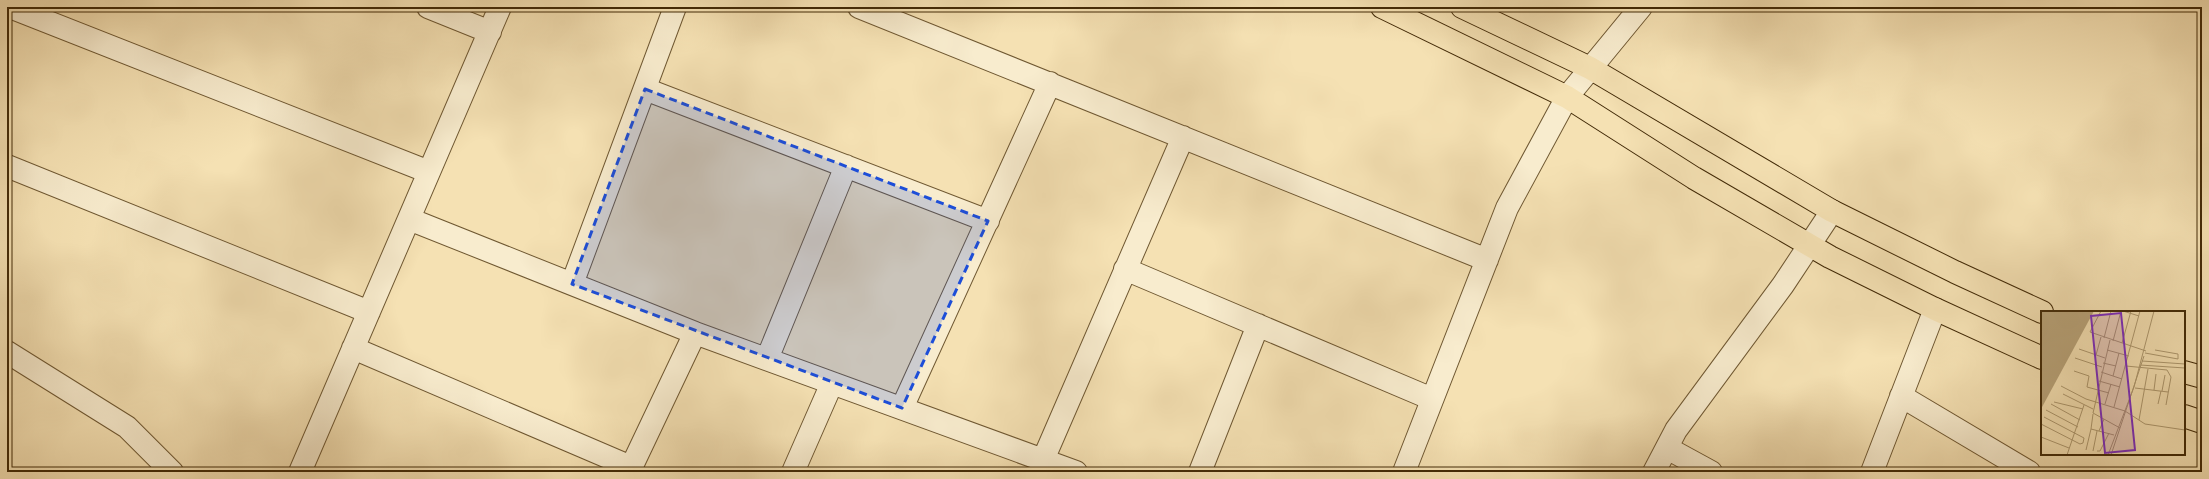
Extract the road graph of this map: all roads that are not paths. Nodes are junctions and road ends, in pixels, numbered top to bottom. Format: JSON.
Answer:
{"nodes":[{"id":1,"x":10,"y":7,"type":"edge"},
{"id":2,"x":428,"y":7,"type":"edge"},
{"id":3,"x":500,"y":7,"type":"edge"},
{"id":4,"x":675,"y":7,"type":"edge"},
{"id":5,"x":859,"y":7,"type":"edge"},
{"id":6,"x":1382,"y":7,"type":"edge"},
{"id":7,"x":1462,"y":7,"type":"edge"},
{"id":8,"x":1641,"y":7,"type":"edge"},
{"id":9,"x":490,"y":32,"type":"junction"},
{"id":10,"x":1590,"y":68,"type":"junction"},
{"id":11,"x":1050,"y":83,"type":"junction"},
{"id":12,"x":645,"y":89,"type":"junction"},
{"id":13,"x":1567,"y":97,"type":"junction"},
{"id":14,"x":1183,"y":137,"type":"junction"},
{"id":15,"x":7,"y":166,"type":"edge"},
{"id":16,"x":846,"y":166,"type":"junction"},
{"id":17,"x":429,"y":172,"type":"junction"},
{"id":18,"x":1832,"y":211,"type":"junction"},
{"id":19,"x":409,"y":219,"type":"junction"},
{"id":20,"x":988,"y":221,"type":"junction"},
{"id":21,"x":1809,"y":245,"type":"junction"},
{"id":22,"x":1487,"y":260,"type":"junction"},
{"id":23,"x":1125,"y":269,"type":"junction"},
{"id":24,"x":572,"y":284,"type":"junction"},
{"id":25,"x":1936,"y":310,"type":"junction"},
{"id":26,"x":368,"y":312,"type":"junction"},
{"id":27,"x":2041,"y":312,"type":"edge"},
{"id":28,"x":1258,"y":325,"type":"junction"},
{"id":29,"x":695,"y":332,"type":"junction"},
{"id":30,"x":354,"y":348,"type":"junction"},
{"id":31,"x":7,"y":352,"type":"edge"},
{"id":32,"x":2041,"y":358,"type":"edge"},
{"id":33,"x":767,"y":359,"type":"junction"},
{"id":34,"x":2185,"y":372,"type":"edge"},
{"id":35,"x":2202,"y":378,"type":"edge"},
{"id":36,"x":832,"y":382,"type":"junction"},
{"id":37,"x":1901,"y":396,"type":"junction"},
{"id":38,"x":1432,"y":398,"type":"junction"},
{"id":39,"x":902,"y":408,"type":"junction"},
{"id":40,"x":2185,"y":416,"type":"edge"},
{"id":41,"x":2202,"y":422,"type":"edge"},
{"id":42,"x":1667,"y":448,"type":"junction"},
{"id":43,"x":1043,"y":460,"type":"junction"},
{"id":44,"x":630,"y":469,"type":"edge"},
{"id":45,"x":2024,"y":470,"type":"edge"},
{"id":46,"x":172,"y":472,"type":"edge"},
{"id":47,"x":300,"y":472,"type":"edge"},
{"id":48,"x":793,"y":472,"type":"edge"},
{"id":49,"x":1076,"y":472,"type":"edge"},
{"id":50,"x":1200,"y":472,"type":"edge"},
{"id":51,"x":1404,"y":472,"type":"edge"},
{"id":52,"x":1654,"y":472,"type":"edge"},
{"id":53,"x":1712,"y":472,"type":"edge"},
{"id":54,"x":1872,"y":472,"type":"edge"}],
"edges":[{"from":1,"to":17,"type":"street"},
{"from":2,"to":9,"type":"street"},
{"from":3,"to":9,"type":"street"},
{"from":4,"to":12,"type":"street"},
{"from":5,"to":11,"type":"street"},
{"from":6,"to":13,"type":"main road"},
{"from":7,"to":10,"type":"main road"},
{"from":8,"to":10,"type":"street"},
{"from":9,"to":17,"type":"street"},
{"from":10,"to":13,"type":"street"},
{"from":10,"to":18,"type":"main road"},
{"from":11,"to":14,"type":"street"},
{"from":11,"to":20,"type":"street"},
{"from":12,"to":16,"type":"street"},
{"from":12,"to":24,"type":"street"},
{"from":13,"to":21,"type":"main road"},
{"from":13,"to":22,"type":"street"},
{"from":14,"to":22,"type":"street"},
{"from":14,"to":23,"type":"street"},
{"from":15,"to":26,"type":"street"},
{"from":16,"to":20,"type":"street"},
{"from":16,"to":33,"type":"street"},
{"from":17,"to":19,"type":"street"},
{"from":18,"to":21,"type":"street"},
{"from":18,"to":27,"type":"main road"},
{"from":19,"to":24,"type":"street"},
{"from":19,"to":26,"type":"street"},
{"from":20,"to":39,"type":"street"},
{"from":21,"to":25,"type":"main road"},
{"from":21,"to":42,"type":"street"},
{"from":22,"to":38,"type":"street"},
{"from":23,"to":28,"type":"street"},
{"from":23,"to":43,"type":"street"},
{"from":24,"to":29,"type":"street"},
{"from":25,"to":32,"type":"main road"},
{"from":25,"to":37,"type":"street"},
{"from":26,"to":30,"type":"street"},
{"from":28,"to":38,"type":"street"},
{"from":28,"to":50,"type":"street"},
{"from":29,"to":33,"type":"street"},
{"from":29,"to":44,"type":"street"},
{"from":30,"to":44,"type":"street"},
{"from":30,"to":47,"type":"street"},
{"from":31,"to":46,"type":"street"},
{"from":33,"to":36,"type":"street"},
{"from":34,"to":35,"type":"main road"},
{"from":36,"to":39,"type":"street"},
{"from":36,"to":48,"type":"street"},
{"from":37,"to":45,"type":"street"},
{"from":37,"to":54,"type":"street"},
{"from":38,"to":51,"type":"street"},
{"from":39,"to":43,"type":"street"},
{"from":40,"to":41,"type":"main road"},
{"from":42,"to":52,"type":"street"},
{"from":42,"to":53,"type":"street"},
{"from":43,"to":49,"type":"street"}]}
